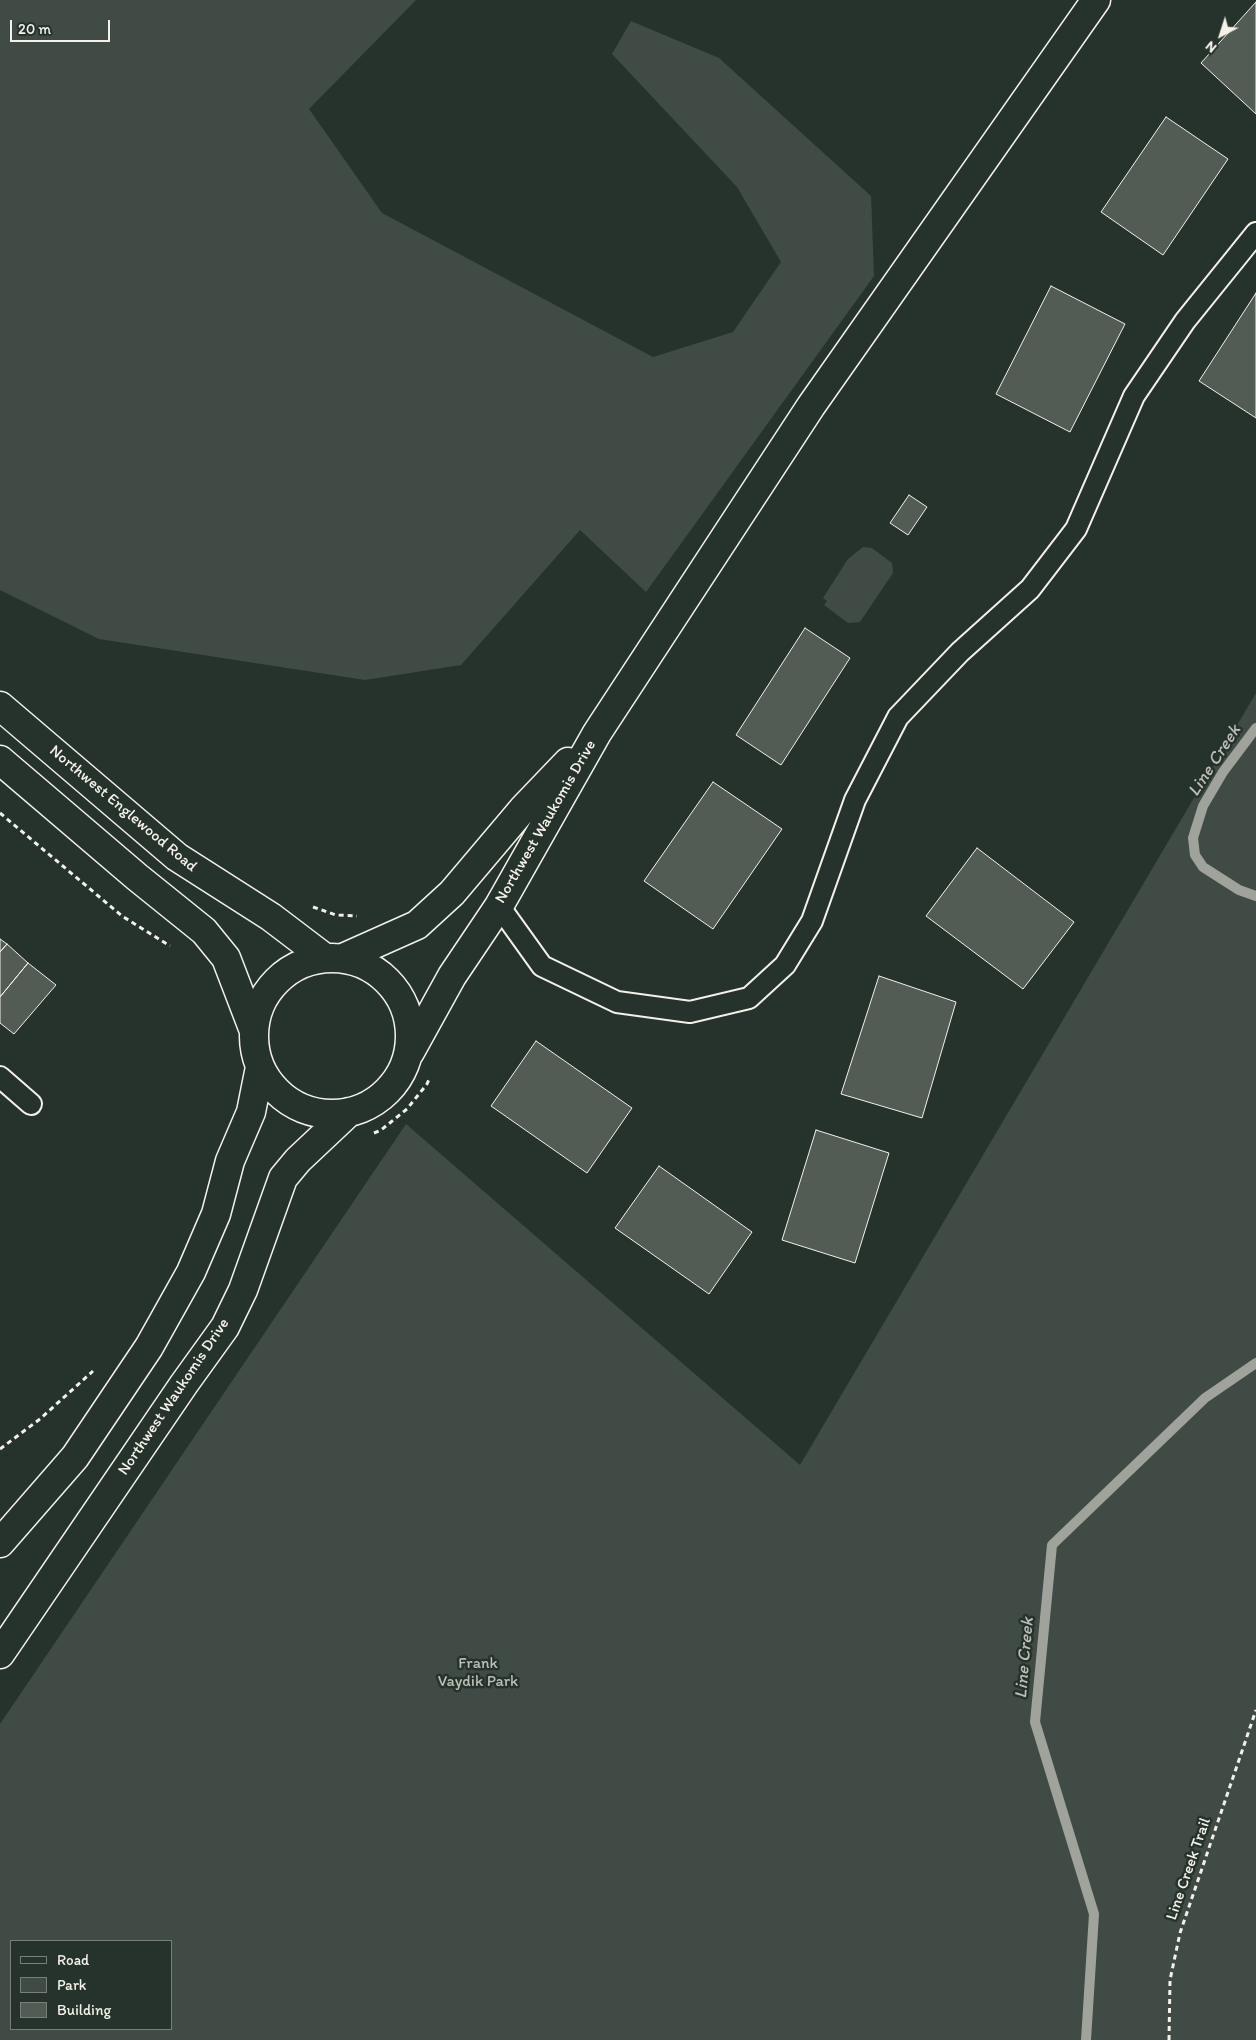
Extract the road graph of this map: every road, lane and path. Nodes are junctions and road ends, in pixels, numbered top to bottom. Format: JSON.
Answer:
{"nodes":[{"id":1,"x":1096,"y":0,"type":"edge"},
{"id":2,"x":1256,"y":233,"type":"edge"},
{"id":3,"x":0,"y":706,"type":"edge"},
{"id":4,"x":597,"y":732,"type":"junction"},
{"id":5,"x":0,"y":760,"type":"edge"},
{"id":6,"x":0,"y":813,"type":"edge"},
{"id":7,"x":308,"y":905,"type":"dead end"},
{"id":8,"x":499,"y":906,"type":"junction"},
{"id":9,"x":361,"y":917,"type":"dead end"},
{"id":10,"x":174,"y":950,"type":"dead end"},
{"id":11,"x":334,"y":958,"type":"junction"},
{"id":12,"x":254,"y":1031,"type":"junction"},
{"id":13,"x":410,"y":1052,"type":"junction"},
{"id":14,"x":260,"y":1067,"type":"junction"},
{"id":15,"x":431,"y":1076,"type":"dead end"},
{"id":16,"x":0,"y":1077,"type":"edge"},
{"id":17,"x":31,"y":1104,"type":"dead end"},
{"id":18,"x":349,"y":1112,"type":"junction"},
{"id":19,"x":373,"y":1133,"type":"dead end"},
{"id":20,"x":98,"y":1366,"type":"dead end"},
{"id":21,"x":0,"y":1449,"type":"edge"},
{"id":22,"x":0,"y":1542,"type":"edge"},
{"id":23,"x":0,"y":1654,"type":"edge"},
{"id":24,"x":1256,"y":1710,"type":"edge"},
{"id":25,"x":1169,"y":2040,"type":"edge"}],
"edges":[{"from":1,"to":4,"type":"main road"},
{"from":2,"to":8,"type":"lane"},
{"from":3,"to":11,"type":"main road","name":"Northwest Englewood Road"},
{"from":4,"to":8,"type":"main road","name":"Northwest Waukomis Drive"},
{"from":4,"to":11,"type":"main road","name":"Northwest Waukomis Drive"},
{"from":5,"to":12,"type":"main road"},
{"from":6,"to":10,"type":"path"},
{"from":7,"to":9,"type":"path"},
{"from":8,"to":13,"type":"main road","name":"Northwest Waukomis Drive"},
{"from":11,"to":12,"type":"main road"},
{"from":11,"to":13,"type":"main road"},
{"from":12,"to":14,"type":"main road"},
{"from":13,"to":18,"type":"main road"},
{"from":14,"to":18,"type":"main road"},
{"from":14,"to":22,"type":"main road"},
{"from":15,"to":19,"type":"path"},
{"from":16,"to":17,"type":"lane"},
{"from":18,"to":23,"type":"main road","name":"Northwest Waukomis Drive"},
{"from":20,"to":21,"type":"path"},
{"from":24,"to":25,"type":"path","name":"Line Creek Trail"}]}
